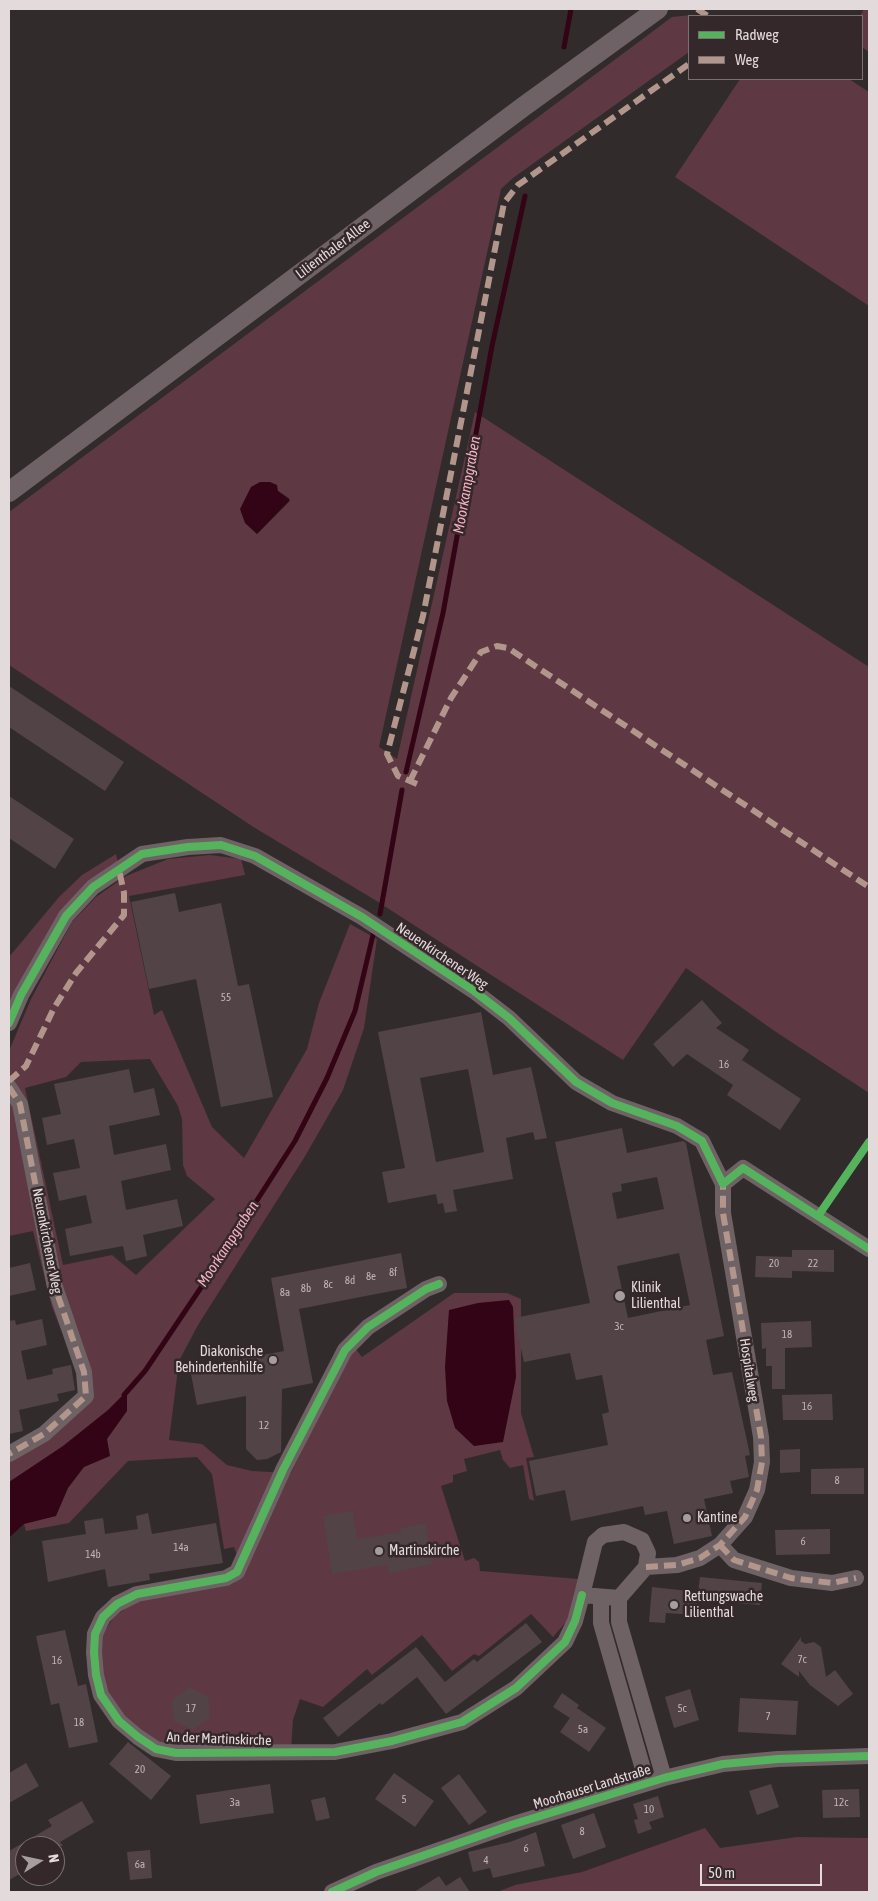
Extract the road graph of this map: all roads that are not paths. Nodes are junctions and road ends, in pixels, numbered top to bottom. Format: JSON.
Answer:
{"nodes":[{"id":1,"x":658,"y":9,"type":"edge"},
{"id":2,"x":9,"y":492,"type":"edge"},
{"id":3,"x":9,"y":1023,"type":"edge"},
{"id":4,"x":9,"y":1087,"type":"edge"},
{"id":5,"x":723,"y":1184,"type":"junction"},
{"id":6,"x":869,"y":1250,"type":"edge"},
{"id":7,"x":439,"y":1284,"type":"dead end"},
{"id":8,"x":9,"y":1454,"type":"edge"},
{"id":9,"x":720,"y":1545,"type":"junction"},
{"id":10,"x":646,"y":1567,"type":"junction"},
{"id":11,"x":856,"y":1578,"type":"dead end"},
{"id":12,"x":582,"y":1595,"type":"junction"},
{"id":13,"x":601,"y":1598,"type":"junction"},
{"id":14,"x":619,"y":1598,"type":"junction"},
{"id":15,"x":869,"y":1756,"type":"edge"},
{"id":16,"x":664,"y":1778,"type":"junction"},
{"id":17,"x":647,"y":1783,"type":"junction"},
{"id":18,"x":332,"y":1892,"type":"edge"}],
"edges":[{"from":1,"to":2,"type":"main road","name":"Lilienthaler Allee"},
{"from":3,"to":5,"type":"street","name":"Neuenkirchener Weg"},
{"from":4,"to":8,"type":"street","name":"Neuenkirchener Weg"},
{"from":5,"to":6,"type":"street"},
{"from":5,"to":9,"type":"street","name":"Hospitalweg"},
{"from":7,"to":12,"type":"street","name":"An der Martinskirche"},
{"from":9,"to":10,"type":"street","name":"Hospitalweg"},
{"from":9,"to":11,"type":"street"},
{"from":10,"to":12,"type":"street"},
{"from":10,"to":14,"type":"street"},
{"from":12,"to":13,"type":"street"},
{"from":13,"to":14,"type":"street"},
{"from":13,"to":17,"type":"street"},
{"from":14,"to":16,"type":"street"},
{"from":15,"to":16,"type":"street","name":"Moorhauser Landstraße"},
{"from":16,"to":17,"type":"street","name":"Moorhauser Landstraße"},
{"from":17,"to":18,"type":"street","name":"Moorhauser Landstraße"}]}
